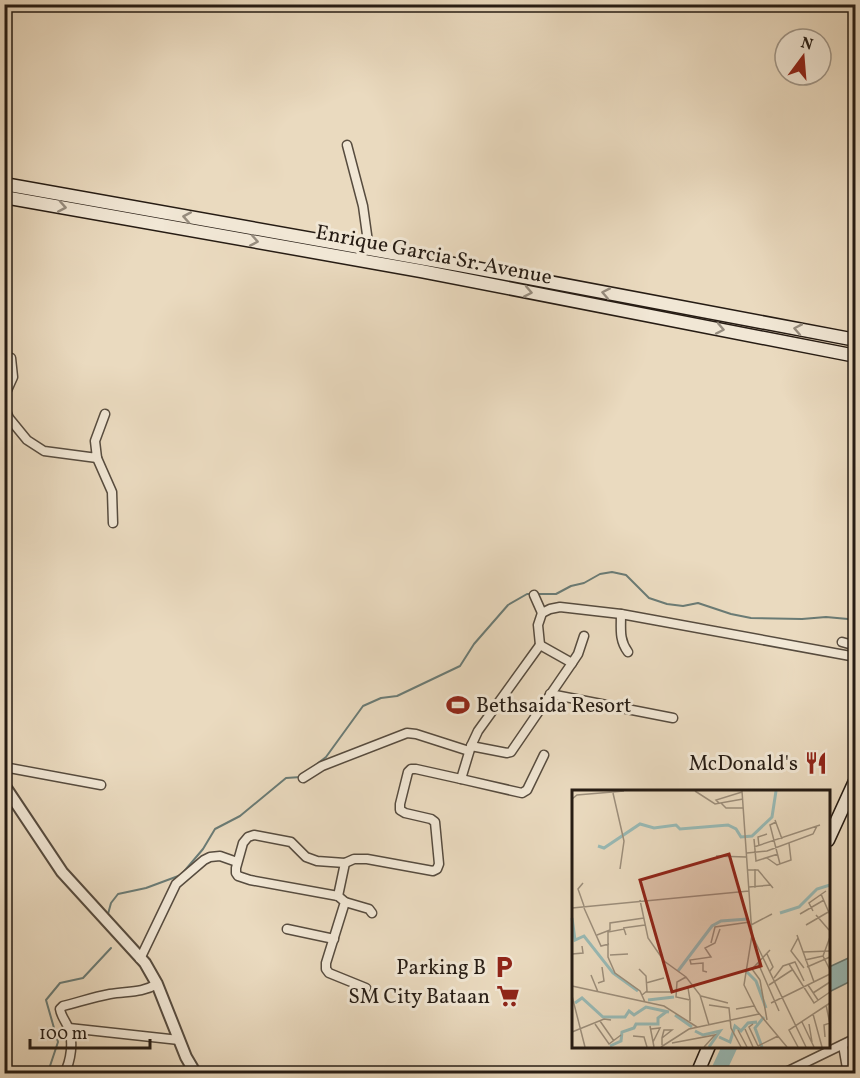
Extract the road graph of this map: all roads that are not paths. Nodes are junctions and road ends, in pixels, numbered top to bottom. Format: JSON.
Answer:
{"nodes":[{"id":1,"x":846,"y":4,"type":"edge"},
{"id":2,"x":855,"y":6,"type":"edge"},
{"id":3,"x":347,"y":145,"type":"dead end"},
{"id":4,"x":4,"y":184,"type":"edge"},
{"id":5,"x":4,"y":197,"type":"edge"},
{"id":6,"x":369,"y":249,"type":"junction"},
{"id":7,"x":421,"y":265,"type":"junction"},
{"id":8,"x":855,"y":340,"type":"edge"},
{"id":9,"x":855,"y":356,"type":"edge"},
{"id":10,"x":11,"y":358,"type":"dead end"},
{"id":11,"x":4,"y":397,"type":"edge"},
{"id":12,"x":4,"y":406,"type":"edge"},
{"id":13,"x":105,"y":414,"type":"dead end"},
{"id":14,"x":97,"y":458,"type":"junction"},
{"id":15,"x":113,"y":523,"type":"dead end"},
{"id":16,"x":534,"y":594,"type":"dead end"},
{"id":17,"x":542,"y":613,"type":"junction"},
{"id":18,"x":621,"y":615,"type":"junction"},
{"id":19,"x":584,"y":636,"type":"dead end"},
{"id":20,"x":842,"y":642,"type":"dead end"},
{"id":21,"x":540,"y":645,"type":"junction"},
{"id":22,"x":855,"y":646,"type":"edge"},
{"id":23,"x":628,"y":652,"type":"dead end"},
{"id":24,"x":855,"y":657,"type":"edge"},
{"id":25,"x":572,"y":663,"type":"junction"},
{"id":26,"x":550,"y":694,"type":"junction"},
{"id":27,"x":673,"y":718,"type":"dead end"},
{"id":28,"x":470,"y":749,"type":"junction"},
{"id":29,"x":544,"y":755,"type":"dead end"},
{"id":30,"x":4,"y":767,"type":"edge"},
{"id":31,"x":303,"y":778,"type":"dead end"},
{"id":32,"x":461,"y":779,"type":"junction"},
{"id":33,"x":855,"y":779,"type":"edge"},
{"id":34,"x":4,"y":785,"type":"edge"},
{"id":35,"x":101,"y":785,"type":"dead end"},
{"id":36,"x":830,"y":835,"type":"edge"},
{"id":37,"x":237,"y":862,"type":"junction"},
{"id":38,"x":345,"y":863,"type":"junction"},
{"id":39,"x":342,"y":899,"type":"junction"},
{"id":40,"x":372,"y":913,"type":"dead end"},
{"id":41,"x":287,"y":929,"type":"dead end"},
{"id":42,"x":334,"y":939,"type":"junction"},
{"id":43,"x":140,"y":959,"type":"junction"},
{"id":44,"x":158,"y":984,"type":"junction"},
{"id":45,"x":366,"y":988,"type":"dead end"},
{"id":46,"x":69,"y":1028,"type":"junction"},
{"id":47,"x":855,"y":1038,"type":"edge"},
{"id":48,"x":179,"y":1040,"type":"junction"},
{"id":49,"x":843,"y":1045,"type":"junction"},
{"id":50,"x":709,"y":1048,"type":"edge"},
{"id":51,"x":64,"y":1074,"type":"edge"},
{"id":52,"x":196,"y":1074,"type":"edge"},
{"id":53,"x":697,"y":1074,"type":"edge"},
{"id":54,"x":782,"y":1074,"type":"edge"},
{"id":55,"x":848,"y":1074,"type":"edge"}],
"edges":[{"from":1,"to":2,"type":"street"},
{"from":3,"to":6,"type":"street"},
{"from":6,"to":4,"type":"main road","name":"Enrique Garcia Sr. Avenue","one_way":true},
{"from":5,"to":7,"type":"main road","name":"Enrique Garcia Sr. Avenue","one_way":true},
{"from":6,"to":7,"type":"main road","name":"Enrique Garcia Sr. Avenue"},
{"from":8,"to":7,"type":"main road","name":"Enrique Garcia Sr. Avenue","one_way":true},
{"from":7,"to":9,"type":"main road","name":"Enrique Garcia Sr. Avenue","one_way":true},
{"from":10,"to":11,"type":"street"},
{"from":12,"to":14,"type":"street"},
{"from":13,"to":14,"type":"street"},
{"from":14,"to":15,"type":"street"},
{"from":16,"to":17,"type":"street"},
{"from":17,"to":18,"type":"street"},
{"from":17,"to":21,"type":"street"},
{"from":18,"to":23,"type":"street"},
{"from":18,"to":24,"type":"street"},
{"from":19,"to":25,"type":"street"},
{"from":20,"to":22,"type":"street"},
{"from":21,"to":25,"type":"street"},
{"from":21,"to":28,"type":"street"},
{"from":25,"to":26,"type":"street"},
{"from":26,"to":27,"type":"street"},
{"from":26,"to":28,"type":"street"},
{"from":28,"to":31,"type":"street"},
{"from":28,"to":32,"type":"street"},
{"from":29,"to":32,"type":"street"},
{"from":30,"to":35,"type":"street"},
{"from":32,"to":38,"type":"street"},
{"from":33,"to":36,"type":"main road"},
{"from":34,"to":43,"type":"street"},
{"from":37,"to":38,"type":"street"},
{"from":37,"to":39,"type":"street"},
{"from":37,"to":43,"type":"street"},
{"from":38,"to":39,"type":"street"},
{"from":39,"to":40,"type":"street"},
{"from":39,"to":42,"type":"street"},
{"from":41,"to":42,"type":"street"},
{"from":42,"to":45,"type":"street"},
{"from":43,"to":44,"type":"street"},
{"from":44,"to":46,"type":"street"},
{"from":44,"to":48,"type":"street"},
{"from":46,"to":48,"type":"street"},
{"from":46,"to":51,"type":"street"},
{"from":47,"to":49,"type":"street"},
{"from":48,"to":52,"type":"street"},
{"from":49,"to":54,"type":"street"},
{"from":49,"to":55,"type":"street"},
{"from":50,"to":53,"type":"main road"}]}
